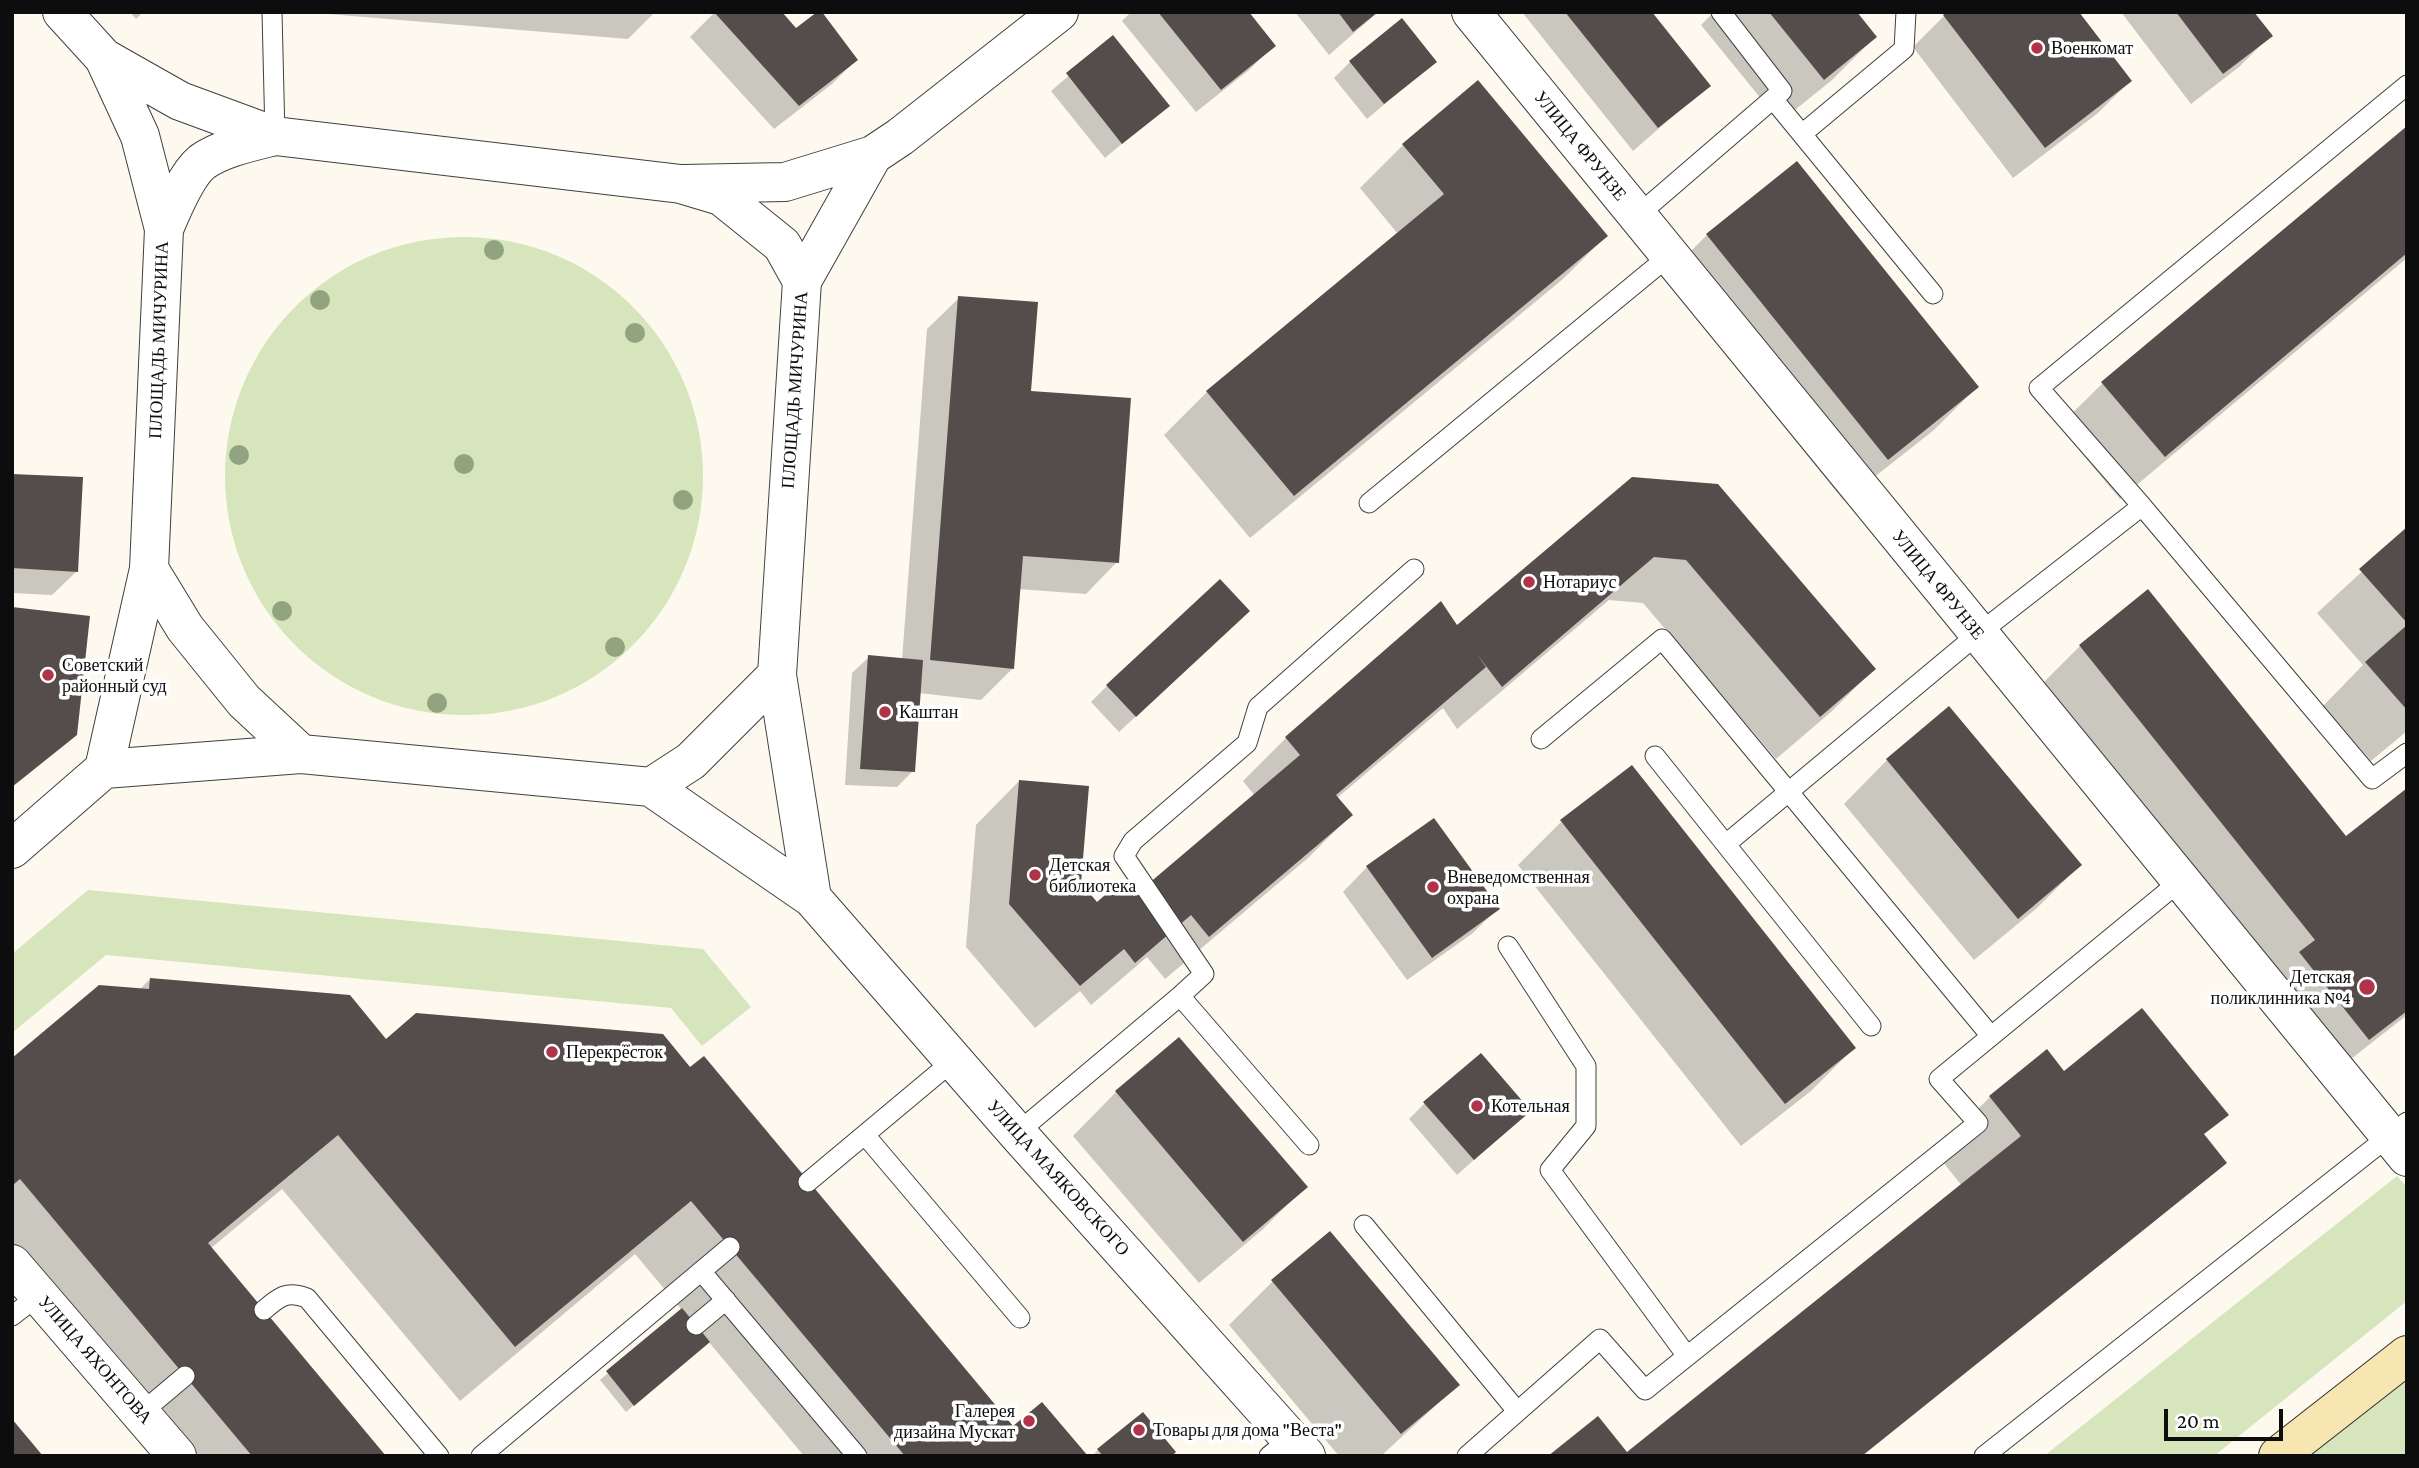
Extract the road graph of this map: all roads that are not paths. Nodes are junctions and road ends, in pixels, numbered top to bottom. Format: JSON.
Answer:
{"nodes":[{"id":1,"x":62,"y":12,"type":"edge"},
{"id":2,"x":272,"y":12,"type":"edge"},
{"id":3,"x":1059,"y":12,"type":"edge"},
{"id":4,"x":1471,"y":12,"type":"edge"},
{"id":5,"x":1721,"y":12,"type":"edge"},
{"id":6,"x":1906,"y":12,"type":"edge"},
{"id":7,"x":104,"y":58,"type":"junction"},
{"id":8,"x":2407,"y":85,"type":"edge"},
{"id":9,"x":1773,"y":99,"type":"junction"},
{"id":10,"x":1802,"y":134,"type":"junction"},
{"id":11,"x":275,"y":136,"type":"junction"},
{"id":12,"x":873,"y":155,"type":"junction"},
{"id":13,"x":681,"y":184,"type":"junction"},
{"id":14,"x":1637,"y":216,"type":"junction"},
{"id":15,"x":164,"y":229,"type":"junction"},
{"id":16,"x":1670,"y":256,"type":"junction"},
{"id":17,"x":802,"y":281,"type":"junction"},
{"id":18,"x":1933,"y":295,"type":"dead end"},
{"id":19,"x":1368,"y":503,"type":"dead end"},
{"id":20,"x":2142,"y":506,"type":"junction"},
{"id":21,"x":149,"y":569,"type":"junction"},
{"id":22,"x":1414,"y":569,"type":"dead end"},
{"id":23,"x":1978,"y":634,"type":"junction"},
{"id":24,"x":777,"y":675,"type":"junction"},
{"id":25,"x":1541,"y":739,"type":"dead end"},
{"id":26,"x":2407,"y":753,"type":"edge"},
{"id":27,"x":301,"y":754,"type":"junction"},
{"id":28,"x":1655,"y":756,"type":"dead end"},
{"id":29,"x":104,"y":769,"type":"junction"},
{"id":30,"x":651,"y":787,"type":"junction"},
{"id":31,"x":1788,"y":792,"type":"junction"},
{"id":32,"x":1726,"y":844,"type":"junction"},
{"id":33,"x":12,"y":849,"type":"edge"},
{"id":34,"x":2179,"y":882,"type":"junction"},
{"id":35,"x":812,"y":898,"type":"junction"},
{"id":36,"x":1508,"y":946,"type":"dead end"},
{"id":37,"x":1180,"y":996,"type":"junction"},
{"id":38,"x":1871,"y":1026,"type":"dead end"},
{"id":39,"x":1990,"y":1035,"type":"junction"},
{"id":40,"x":954,"y":1060,"type":"junction"},
{"id":41,"x":1017,"y":1133,"type":"junction"},
{"id":42,"x":865,"y":1135,"type":"junction"},
{"id":43,"x":2401,"y":1138,"type":"edge"},
{"id":44,"x":1309,"y":1145,"type":"dead end"},
{"id":45,"x":808,"y":1182,"type":"dead end"},
{"id":46,"x":1364,"y":1225,"type":"dead end"},
{"id":47,"x":730,"y":1247,"type":"dead end"},
{"id":48,"x":12,"y":1264,"type":"edge"},
{"id":49,"x":701,"y":1271,"type":"junction"},
{"id":50,"x":726,"y":1300,"type":"junction"},
{"id":51,"x":26,"y":1305,"type":"edge"},
{"id":52,"x":264,"y":1310,"type":"dead end"},
{"id":53,"x":1020,"y":1318,"type":"dead end"},
{"id":54,"x":696,"y":1325,"type":"dead end"},
{"id":55,"x":2407,"y":1355,"type":"edge"},
{"id":56,"x":1687,"y":1356,"type":"junction"},
{"id":57,"x":185,"y":1376,"type":"dead end"},
{"id":58,"x":1517,"y":1412,"type":"junction"},
{"id":59,"x":141,"y":1413,"type":"junction"},
{"id":60,"x":1289,"y":1450,"type":"edge"},
{"id":61,"x":177,"y":1456,"type":"edge"},
{"id":62,"x":439,"y":1456,"type":"edge"},
{"id":63,"x":481,"y":1456,"type":"edge"},
{"id":64,"x":856,"y":1456,"type":"edge"},
{"id":65,"x":1467,"y":1456,"type":"edge"},
{"id":66,"x":1984,"y":1456,"type":"edge"},
{"id":67,"x":2278,"y":1456,"type":"edge"}],
"edges":[{"from":1,"to":7,"type":"street"},
{"from":2,"to":11,"type":"lane"},
{"from":3,"to":12,"type":"street"},
{"from":4,"to":14,"type":"street","name":"УЛИЦА ФРУНЗЕ"},
{"from":5,"to":9,"type":"lane"},
{"from":6,"to":10,"type":"lane"},
{"from":7,"to":11,"type":"street"},
{"from":7,"to":15,"type":"street"},
{"from":8,"to":20,"type":"lane"},
{"from":9,"to":10,"type":"lane"},
{"from":9,"to":14,"type":"lane"},
{"from":10,"to":18,"type":"lane"},
{"from":11,"to":13,"type":"street","name":"ПЛОЩАДЬ МИЧУРИНА"},
{"from":11,"to":15,"type":"street","name":"ПЛОЩАДЬ МИЧУРИНА"},
{"from":12,"to":13,"type":"street"},
{"from":12,"to":17,"type":"street"},
{"from":13,"to":17,"type":"street","name":"ПЛОЩАДЬ МИЧУРИНА"},
{"from":14,"to":16,"type":"street","name":"УЛИЦА ФРУНЗЕ"},
{"from":15,"to":21,"type":"street","name":"ПЛОЩАДЬ МИЧУРИНА"},
{"from":16,"to":19,"type":"lane"},
{"from":16,"to":23,"type":"street","name":"УЛИЦА ФРУНЗЕ"},
{"from":17,"to":24,"type":"street","name":"ПЛОЩАДЬ МИЧУРИНА"},
{"from":20,"to":23,"type":"lane"},
{"from":20,"to":26,"type":"lane"},
{"from":21,"to":27,"type":"street"},
{"from":21,"to":29,"type":"street","name":"ПЛОЩАДЬ МИЧУРИНА"},
{"from":22,"to":37,"type":"lane"},
{"from":23,"to":31,"type":"lane"},
{"from":23,"to":34,"type":"street","name":"УЛИЦА ФРУНЗЕ"},
{"from":24,"to":30,"type":"street"},
{"from":24,"to":35,"type":"street"},
{"from":25,"to":31,"type":"lane"},
{"from":27,"to":29,"type":"street"},
{"from":27,"to":30,"type":"street"},
{"from":28,"to":32,"type":"lane"},
{"from":29,"to":33,"type":"street"},
{"from":30,"to":35,"type":"street","name":"УЛИЦА МАЯКОВСКОГО"},
{"from":31,"to":32,"type":"lane"},
{"from":31,"to":39,"type":"lane"},
{"from":32,"to":38,"type":"lane"},
{"from":34,"to":39,"type":"lane"},
{"from":34,"to":43,"type":"street","name":"УЛИЦА ФРУНЗЕ"},
{"from":35,"to":40,"type":"street","name":"УЛИЦА МАЯКОВСКОГО"},
{"from":36,"to":56,"type":"lane"},
{"from":37,"to":41,"type":"lane"},
{"from":37,"to":44,"type":"lane"},
{"from":39,"to":56,"type":"lane"},
{"from":40,"to":41,"type":"street","name":"УЛИЦА МАЯКОВСКОГО"},
{"from":40,"to":42,"type":"lane"},
{"from":41,"to":60,"type":"street","name":"УЛИЦА МАЯКОВСКОГО"},
{"from":42,"to":45,"type":"lane"},
{"from":42,"to":53,"type":"lane"},
{"from":43,"to":66,"type":"lane"},
{"from":46,"to":58,"type":"lane"},
{"from":47,"to":49,"type":"lane"},
{"from":48,"to":51,"type":"street","name":"УЛИЦА ЯХОНТОВА"},
{"from":49,"to":50,"type":"lane"},
{"from":49,"to":63,"type":"lane"},
{"from":50,"to":54,"type":"lane"},
{"from":50,"to":64,"type":"lane"},
{"from":51,"to":59,"type":"street","name":"УЛИЦА ЯХОНТОВА"},
{"from":52,"to":62,"type":"lane"},
{"from":55,"to":67,"type":"main road"},
{"from":56,"to":58,"type":"lane"},
{"from":57,"to":59,"type":"lane"},
{"from":58,"to":65,"type":"lane"},
{"from":59,"to":61,"type":"street","name":"УЛИЦА ЯХОНТОВА"}]}
